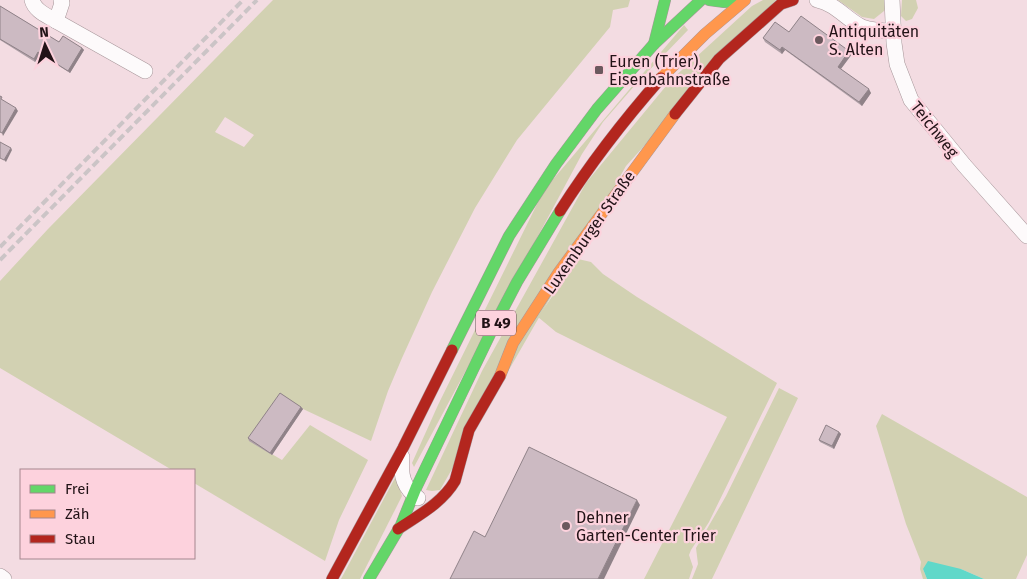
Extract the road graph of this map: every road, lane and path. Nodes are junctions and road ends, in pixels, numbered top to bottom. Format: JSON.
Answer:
{"nodes":[{"id":1,"x":32,"y":0,"type":"edge"},
{"id":2,"x":61,"y":0,"type":"edge"},
{"id":3,"x":665,"y":0,"type":"edge"},
{"id":4,"x":702,"y":0,"type":"edge"},
{"id":5,"x":709,"y":0,"type":"edge"},
{"id":6,"x":793,"y":0,"type":"edge"},
{"id":7,"x":818,"y":0,"type":"edge"},
{"id":8,"x":892,"y":0,"type":"edge"},
{"id":9,"x":744,"y":1,"type":"edge"},
{"id":10,"x":56,"y":21,"type":"junction"},
{"id":11,"x":893,"y":31,"type":"junction"},
{"id":12,"x":701,"y":36,"type":"junction"},
{"id":13,"x":654,"y":44,"type":"junction"},
{"id":14,"x":145,"y":71,"type":"dead end"},
{"id":15,"x":1027,"y":236,"type":"edge"},
{"id":16,"x":403,"y":448,"type":"junction"},
{"id":17,"x":413,"y":495,"type":"junction"},
{"id":18,"x":438,"y":500,"type":"junction"},
{"id":19,"x":398,"y":529,"type":"junction"},
{"id":20,"x":0,"y":576,"type":"edge"},
{"id":21,"x":4,"y":579,"type":"edge"},
{"id":22,"x":332,"y":579,"type":"edge"},
{"id":23,"x":369,"y":579,"type":"edge"}],
"edges":[{"from":1,"to":10,"type":"street"},
{"from":2,"to":10,"type":"street"},
{"from":3,"to":13,"type":"main road"},
{"from":4,"to":12,"type":"main road"},
{"from":4,"to":13,"type":"main road","number":"B 49"},
{"from":5,"to":9,"type":"main road"},
{"from":6,"to":18,"type":"main road","name":"Luxemburger Straße"},
{"from":7,"to":11,"type":"street"},
{"from":8,"to":11,"type":"street","name":"Teichweg"},
{"from":9,"to":12,"type":"main road","name":"Luxemburger Straße","number":"B 49"},
{"from":10,"to":14,"type":"street"},
{"from":11,"to":15,"type":"street","name":"Teichweg"},
{"from":12,"to":17,"type":"main road","name":"Luxemburger Straße","number":"B 49"},
{"from":13,"to":16,"type":"main road","number":"B 49"},
{"from":16,"to":17,"type":"street"},
{"from":16,"to":22,"type":"main road","number":"B 49"},
{"from":17,"to":18,"type":"street"},
{"from":17,"to":19,"type":"main road","name":"Luxemburger Straße","number":"B 49"},
{"from":18,"to":19,"type":"main road","name":"Luxemburger Straße"},
{"from":19,"to":23,"type":"main road","name":"Luxemburger Straße","number":"B 49"},
{"from":20,"to":21,"type":"street"}]}
